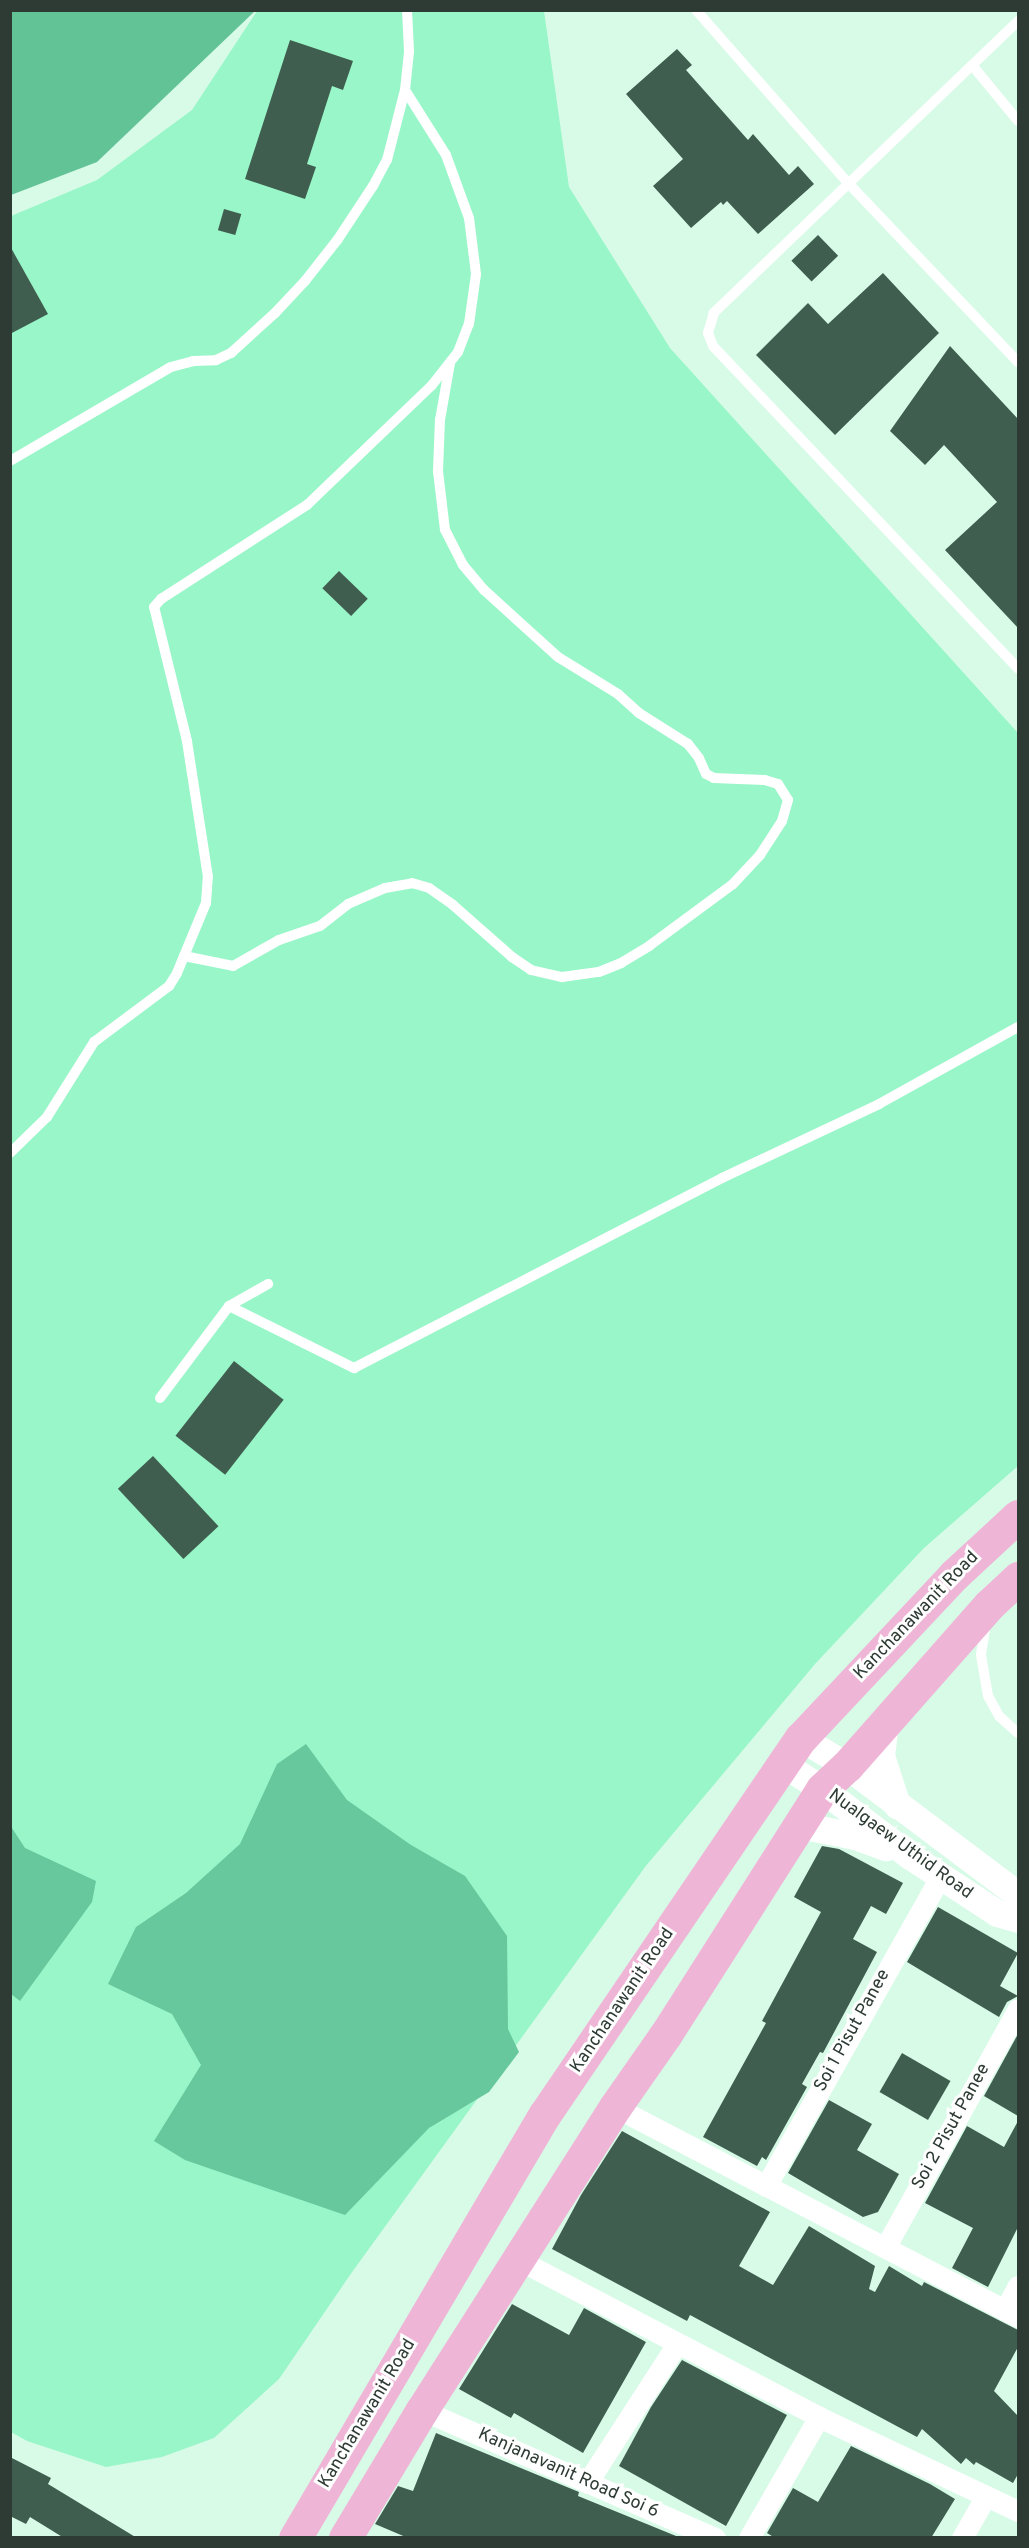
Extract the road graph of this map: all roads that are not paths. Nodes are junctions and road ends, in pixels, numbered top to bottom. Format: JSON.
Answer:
{"nodes":[{"id":1,"x":407,"y":10,"type":"edge"},
{"id":2,"x":696,"y":10,"type":"edge"},
{"id":3,"x":1018,"y":21,"type":"edge"},
{"id":4,"x":972,"y":65,"type":"junction"},
{"id":5,"x":405,"y":90,"type":"junction"},
{"id":6,"x":1018,"y":121,"type":"edge"},
{"id":7,"x":850,"y":185,"type":"junction"},
{"id":8,"x":1018,"y":362,"type":"edge"},
{"id":9,"x":450,"y":363,"type":"junction"},
{"id":10,"x":10,"y":461,"type":"edge"},
{"id":11,"x":1018,"y":668,"type":"edge"},
{"id":12,"x":184,"y":956,"type":"junction"},
{"id":13,"x":1018,"y":1027,"type":"edge"},
{"id":14,"x":10,"y":1153,"type":"edge"},
{"id":15,"x":268,"y":1284,"type":"dead end"},
{"id":16,"x":229,"y":1306,"type":"junction"},
{"id":17,"x":159,"y":1398,"type":"dead end"},
{"id":18,"x":1018,"y":1516,"type":"edge"},
{"id":19,"x":1018,"y":1578,"type":"edge"},
{"id":20,"x":989,"y":1605,"type":"junction"},
{"id":21,"x":885,"y":1723,"type":"junction"},
{"id":22,"x":1018,"y":1733,"type":"edge"},
{"id":23,"x":793,"y":1751,"type":"junction"},
{"id":24,"x":847,"y":1766,"type":"junction"},
{"id":25,"x":822,"y":1789,"type":"junction"},
{"id":26,"x":897,"y":1805,"type":"junction"},
{"id":27,"x":799,"y":1825,"type":"junction"},
{"id":28,"x":910,"y":1856,"type":"junction"},
{"id":29,"x":941,"y":1876,"type":"junction"},
{"id":30,"x":1018,"y":1895,"type":"edge"},
{"id":31,"x":1018,"y":1919,"type":"edge"},
{"id":32,"x":1018,"y":2008,"type":"edge"},
{"id":33,"x":615,"y":2107,"type":"junction"},
{"id":34,"x":766,"y":2186,"type":"junction"},
{"id":35,"x":886,"y":2246,"type":"junction"},
{"id":36,"x":519,"y":2260,"type":"junction"},
{"id":37,"x":1018,"y":2286,"type":"edge"},
{"id":38,"x":1012,"y":2313,"type":"edge"},
{"id":39,"x":677,"y":2344,"type":"junction"},
{"id":40,"x":422,"y":2410,"type":"junction"},
{"id":41,"x":819,"y":2417,"type":"junction"},
{"id":42,"x":587,"y":2483,"type":"junction"},
{"id":43,"x":986,"y":2496,"type":"junction"},
{"id":44,"x":1018,"y":2511,"type":"edge"},
{"id":45,"x":295,"y":2538,"type":"edge"},
{"id":46,"x":345,"y":2538,"type":"edge"},
{"id":47,"x":715,"y":2538,"type":"edge"},
{"id":48,"x":749,"y":2538,"type":"edge"},
{"id":49,"x":962,"y":2538,"type":"edge"}],
"edges":[{"from":1,"to":5,"type":"lane"},
{"from":2,"to":7,"type":"lane"},
{"from":3,"to":4,"type":"lane"},
{"from":4,"to":6,"type":"lane"},
{"from":4,"to":7,"type":"lane"},
{"from":5,"to":9,"type":"lane"},
{"from":5,"to":10,"type":"lane"},
{"from":7,"to":8,"type":"lane"},
{"from":7,"to":11,"type":"lane"},
{"from":9,"to":12,"type":"lane"},
{"from":9,"to":12,"type":"lane"},
{"from":12,"to":14,"type":"lane"},
{"from":13,"to":16,"type":"lane"},
{"from":15,"to":16,"type":"lane"},
{"from":16,"to":17,"type":"lane"},
{"from":18,"to":23,"type":"main road","name":"Kanchanawanit Road"},
{"from":19,"to":20,"type":"main road"},
{"from":20,"to":21,"type":"main road"},
{"from":20,"to":22,"type":"lane"},
{"from":21,"to":24,"type":"main road"},
{"from":21,"to":26,"type":"street"},
{"from":23,"to":24,"type":"street","name":"Nualgaew Uthid Road"},
{"from":23,"to":25,"type":"street","name":"Nualgaew Uthid Road"},
{"from":23,"to":45,"type":"main road","name":"Kanchanawanit Road"},
{"from":24,"to":25,"type":"main road"},
{"from":24,"to":26,"type":"street","name":"Nualgaew Uthid Road"},
{"from":25,"to":27,"type":"main road"},
{"from":25,"to":28,"type":"street","name":"Nualgaew Uthid Road"},
{"from":26,"to":30,"type":"street","name":"Nualgaew Uthid Road"},
{"from":27,"to":28,"type":"street"},
{"from":27,"to":33,"type":"main road"},
{"from":28,"to":29,"type":"street","name":"Nualgaew Uthid Road"},
{"from":29,"to":31,"type":"street","name":"Nualgaew Uthid Road"},
{"from":29,"to":34,"type":"street","name":"Soi 1 Pisut Panee"},
{"from":32,"to":35,"type":"street","name":"Soi 2 Pisut Panee"},
{"from":33,"to":34,"type":"street"},
{"from":33,"to":36,"type":"main road"},
{"from":34,"to":35,"type":"street"},
{"from":35,"to":38,"type":"street"},
{"from":36,"to":39,"type":"street"},
{"from":36,"to":40,"type":"main road"},
{"from":37,"to":38,"type":"street"},
{"from":39,"to":41,"type":"street"},
{"from":39,"to":42,"type":"street"},
{"from":40,"to":42,"type":"street","name":"Kanjanavanit Road Soi 6"},
{"from":40,"to":46,"type":"main road"},
{"from":41,"to":43,"type":"street"},
{"from":41,"to":48,"type":"street"},
{"from":42,"to":47,"type":"street","name":"Kanjanavanit Road Soi 6"},
{"from":43,"to":44,"type":"street"},
{"from":43,"to":49,"type":"street"}]}
